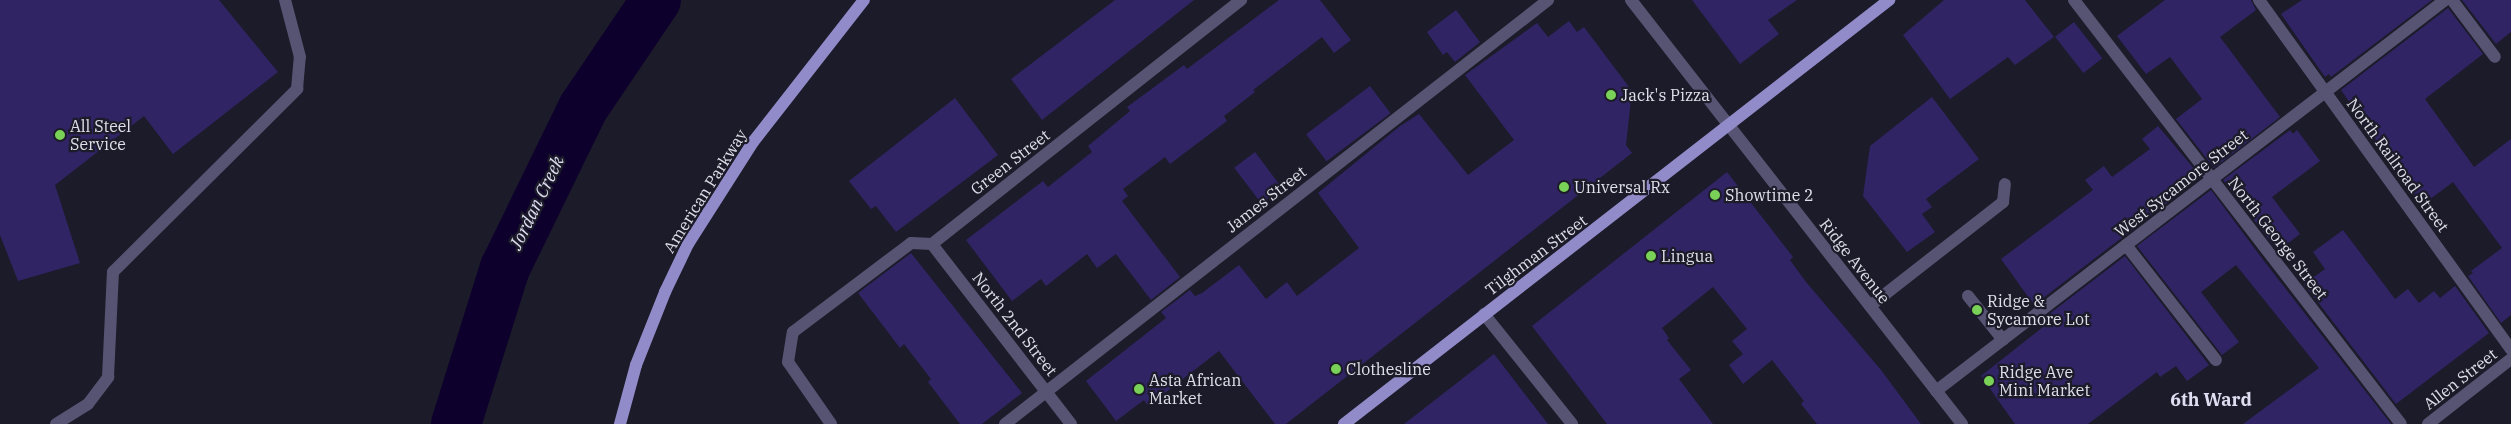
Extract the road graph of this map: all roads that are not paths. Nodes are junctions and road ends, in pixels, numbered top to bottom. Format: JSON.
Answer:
{"nodes":[{"id":1,"x":285,"y":0,"type":"edge"},
{"id":2,"x":864,"y":0,"type":"edge"},
{"id":3,"x":1241,"y":0,"type":"edge"},
{"id":4,"x":1548,"y":0,"type":"edge"},
{"id":5,"x":1631,"y":0,"type":"edge"},
{"id":6,"x":1889,"y":0,"type":"edge"},
{"id":7,"x":2074,"y":0,"type":"edge"},
{"id":8,"x":2259,"y":0,"type":"edge"},
{"id":9,"x":2443,"y":1,"type":"edge"},
{"id":10,"x":2495,"y":57,"type":"dead end"},
{"id":11,"x":2326,"y":92,"type":"junction"},
{"id":12,"x":1727,"y":124,"type":"junction"},
{"id":13,"x":2212,"y":178,"type":"junction"},
{"id":14,"x":2005,"y":184,"type":"dead end"},
{"id":15,"x":932,"y":244,"type":"junction"},
{"id":16,"x":2126,"y":245,"type":"junction"},
{"id":17,"x":1968,"y":296,"type":"dead end"},
{"id":18,"x":1870,"y":306,"type":"junction"},
{"id":19,"x":1484,"y":314,"type":"junction"},
{"id":20,"x":2003,"y":340,"type":"junction"},
{"id":21,"x":2511,"y":350,"type":"edge"},
{"id":22,"x":2511,"y":359,"type":"edge"},
{"id":23,"x":2216,"y":360,"type":"dead end"},
{"id":24,"x":1047,"y":391,"type":"junction"},
{"id":25,"x":1936,"y":391,"type":"junction"},
{"id":26,"x":56,"y":424,"type":"edge"},
{"id":27,"x":620,"y":424,"type":"edge"},
{"id":28,"x":831,"y":424,"type":"edge"},
{"id":29,"x":1005,"y":424,"type":"edge"},
{"id":30,"x":1071,"y":424,"type":"edge"},
{"id":31,"x":1344,"y":424,"type":"edge"},
{"id":32,"x":1572,"y":424,"type":"edge"},
{"id":33,"x":1962,"y":424,"type":"edge"},
{"id":34,"x":2401,"y":424,"type":"edge"},
{"id":35,"x":2428,"y":424,"type":"edge"}],
"edges":[{"from":1,"to":26,"type":"street"},
{"from":2,"to":27,"type":"main road","name":"American Parkway"},
{"from":3,"to":15,"type":"street","name":"Green Street"},
{"from":4,"to":24,"type":"street","name":"James Street"},
{"from":5,"to":12,"type":"street","name":"Ridge Avenue"},
{"from":6,"to":12,"type":"main road","name":"Tilghman Street"},
{"from":7,"to":13,"type":"street","name":"North George Street"},
{"from":8,"to":11,"type":"street","name":"North Railroad Street"},
{"from":9,"to":10,"type":"street"},
{"from":9,"to":11,"type":"street","name":"West Sycamore Street"},
{"from":11,"to":13,"type":"street","name":"West Sycamore Street"},
{"from":11,"to":21,"type":"street","name":"North Railroad Street"},
{"from":12,"to":18,"type":"street","name":"Ridge Avenue"},
{"from":12,"to":19,"type":"main road","name":"Tilghman Street"},
{"from":13,"to":16,"type":"street","name":"West Sycamore Street"},
{"from":13,"to":34,"type":"street","name":"North George Street"},
{"from":14,"to":18,"type":"street"},
{"from":15,"to":24,"type":"street","name":"North 2nd Street"},
{"from":15,"to":28,"type":"street"},
{"from":16,"to":20,"type":"street","name":"West Sycamore Street"},
{"from":16,"to":23,"type":"street"},
{"from":17,"to":20,"type":"street"},
{"from":18,"to":25,"type":"street","name":"Ridge Avenue"},
{"from":19,"to":31,"type":"main road","name":"Tilghman Street"},
{"from":19,"to":32,"type":"street"},
{"from":20,"to":25,"type":"street","name":"West Sycamore Street"},
{"from":22,"to":35,"type":"street","name":"Allen Street"},
{"from":24,"to":29,"type":"street","name":"James Street"},
{"from":24,"to":30,"type":"street","name":"North 2nd Street"},
{"from":25,"to":33,"type":"street","name":"Ridge Avenue"}]}
